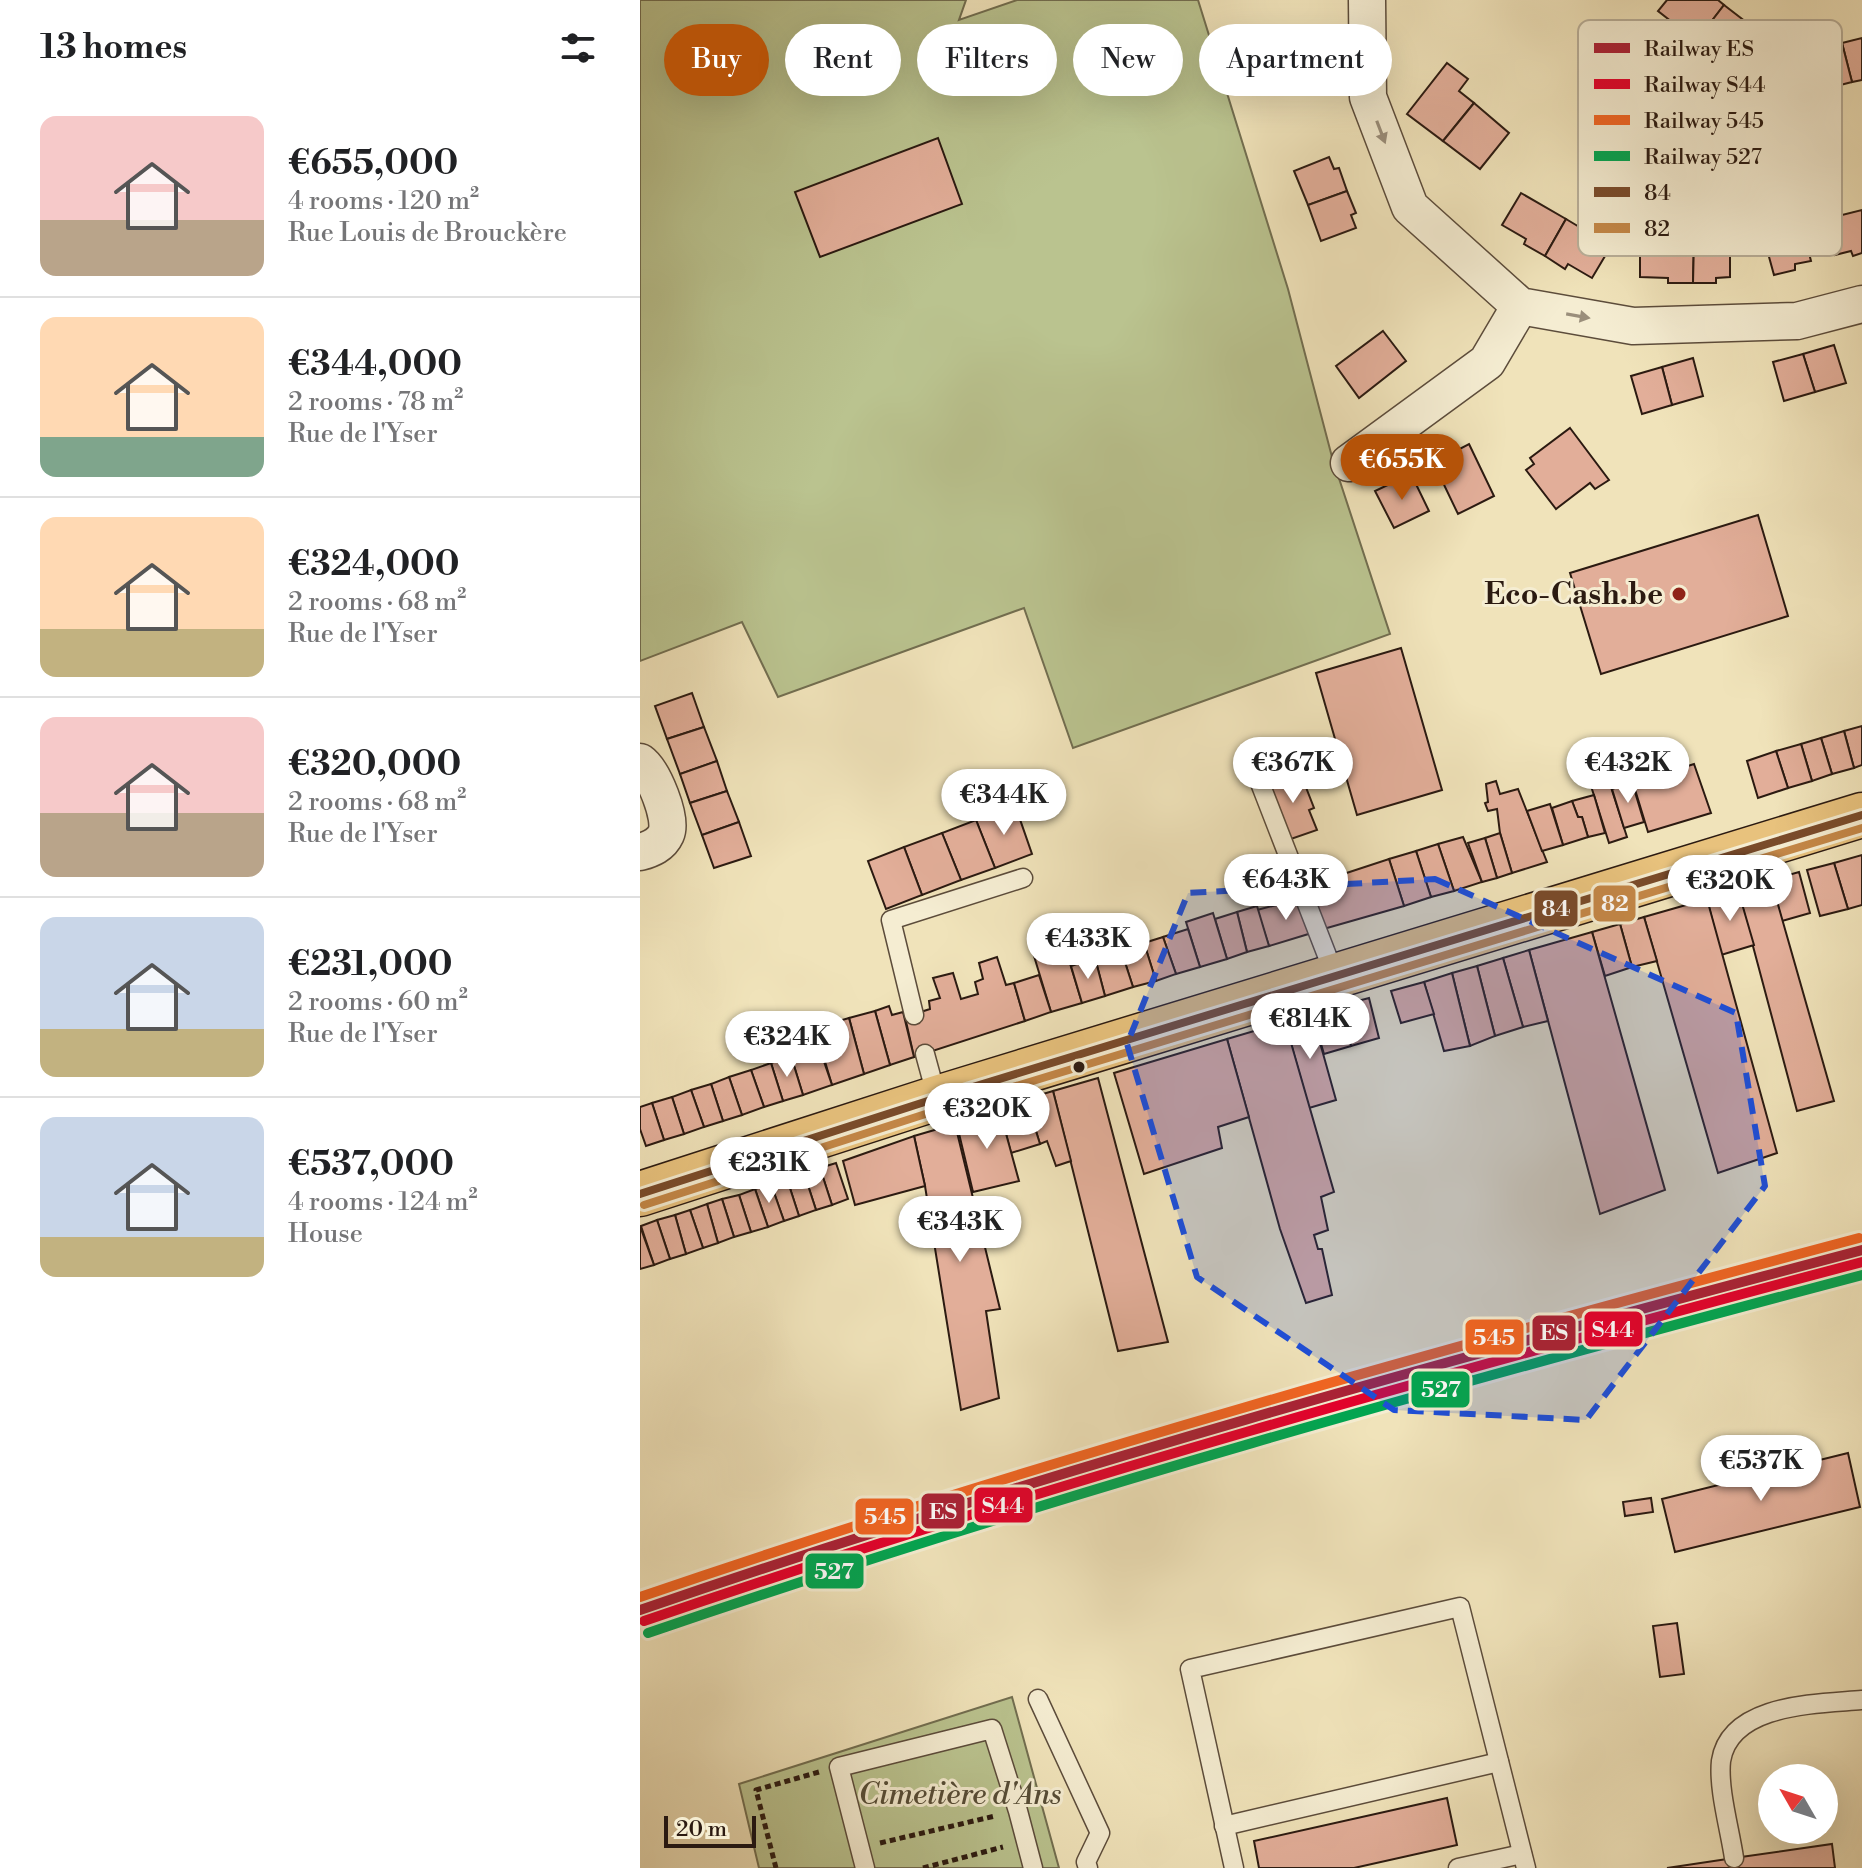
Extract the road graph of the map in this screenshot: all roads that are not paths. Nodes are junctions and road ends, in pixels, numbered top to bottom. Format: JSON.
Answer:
{"nodes":[{"id":1,"x":1367,"y":0,"type":"edge"},
{"id":2,"x":1862,"y":304,"type":"edge"},
{"id":3,"x":1520,"y":306,"type":"junction"},
{"id":4,"x":1349,"y":463,"type":"dead end"},
{"id":5,"x":640,"y":762,"type":"edge"},
{"id":6,"x":1260,"y":783,"type":"dead end"},
{"id":7,"x":1862,"y":815,"type":"edge"},
{"id":8,"x":640,"y":852,"type":"edge"},
{"id":9,"x":1023,"y":878,"type":"dead end"},
{"id":10,"x":1335,"y":976,"type":"junction"},
{"id":11,"x":914,"y":1015,"type":"dead end"},
{"id":12,"x":925,"y":1054,"type":"dead end"},
{"id":13,"x":937,"y":1098,"type":"junction"},
{"id":14,"x":640,"y":1194,"type":"edge"},
{"id":15,"x":1038,"y":1699,"type":"dead end"},
{"id":16,"x":1862,"y":1700,"type":"edge"},
{"id":17,"x":1499,"y":1762,"type":"junction"},
{"id":18,"x":1224,"y":1826,"type":"junction"},
{"id":19,"x":1734,"y":1858,"type":"dead end"},
{"id":20,"x":1524,"y":1861,"type":"edge"},
{"id":21,"x":865,"y":1868,"type":"edge"},
{"id":22,"x":1033,"y":1868,"type":"edge"},
{"id":23,"x":1088,"y":1868,"type":"edge"},
{"id":24,"x":1234,"y":1868,"type":"edge"},
{"id":25,"x":1458,"y":1868,"type":"edge"}],
"edges":[{"from":1,"to":3,"type":"street","one_way":true},
{"from":3,"to":2,"type":"street","one_way":true},
{"from":3,"to":4,"type":"street"},
{"from":5,"to":8,"type":"street"},
{"from":6,"to":10,"type":"lane"},
{"from":7,"to":10,"type":"main road"},
{"from":9,"to":11,"type":"lane"},
{"from":10,"to":13,"type":"main road"},
{"from":12,"to":13,"type":"lane"},
{"from":13,"to":14,"type":"main road"},
{"from":15,"to":23,"type":"lane"},
{"from":16,"to":19,"type":"lane"},
{"from":17,"to":18,"type":"lane"},
{"from":17,"to":18,"type":"lane"},
{"from":17,"to":20,"type":"lane"},
{"from":18,"to":24,"type":"lane"},
{"from":20,"to":25,"type":"lane"},
{"from":21,"to":22,"type":"lane"}]}
